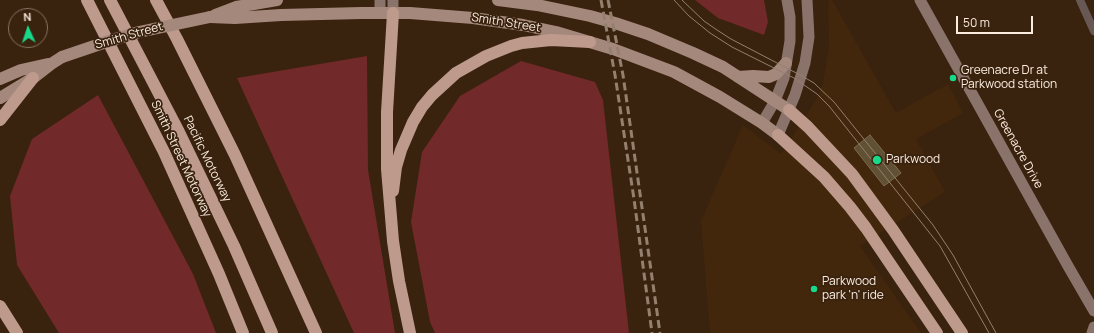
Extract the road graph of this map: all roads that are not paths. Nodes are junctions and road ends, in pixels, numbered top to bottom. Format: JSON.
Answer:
{"nodes":[{"id":1,"x":87,"y":0,"type":"edge"},
{"id":2,"x":110,"y":0,"type":"edge"},
{"id":3,"x":156,"y":0,"type":"edge"},
{"id":4,"x":277,"y":0,"type":"edge"},
{"id":5,"x":380,"y":0,"type":"edge"},
{"id":6,"x":393,"y":0,"type":"edge"},
{"id":7,"x":498,"y":0,"type":"edge"},
{"id":8,"x":788,"y":0,"type":"edge"},
{"id":9,"x":807,"y":0,"type":"edge"},
{"id":10,"x":920,"y":0,"type":"edge"},
{"id":11,"x":1080,"y":0,"type":"edge"},
{"id":12,"x":380,"y":13,"type":"junction"},
{"id":13,"x":393,"y":13,"type":"junction"},
{"id":14,"x":210,"y":16,"type":"junction"},
{"id":15,"x":1094,"y":31,"type":"edge"},
{"id":16,"x":590,"y":42,"type":"junction"},
{"id":17,"x":786,"y":63,"type":"junction"},
{"id":18,"x":52,"y":64,"type":"junction"},
{"id":19,"x":738,"y":76,"type":"junction"},
{"id":20,"x":33,"y":78,"type":"junction"},
{"id":21,"x":0,"y":79,"type":"edge"},
{"id":22,"x":0,"y":98,"type":"edge"},
{"id":23,"x":775,"y":101,"type":"junction"},
{"id":24,"x":789,"y":110,"type":"junction"},
{"id":25,"x":0,"y":120,"type":"edge"},
{"id":26,"x":762,"y":123,"type":"junction"},
{"id":27,"x":778,"y":135,"type":"junction"},
{"id":28,"x":389,"y":208,"type":"junction"},
{"id":29,"x":0,"y":306,"type":"edge"},
{"id":30,"x":1094,"y":311,"type":"edge"},
{"id":31,"x":1094,"y":327,"type":"edge"},
{"id":32,"x":17,"y":333,"type":"edge"},
{"id":33,"x":243,"y":333,"type":"edge"},
{"id":34,"x":272,"y":333,"type":"edge"},
{"id":35,"x":316,"y":333,"type":"edge"},
{"id":36,"x":410,"y":333,"type":"edge"},
{"id":37,"x":937,"y":333,"type":"edge"},
{"id":38,"x":962,"y":333,"type":"edge"},
{"id":39,"x":1092,"y":333,"type":"edge"}],
"edges":[{"from":1,"to":33,"type":"highway","name":"Smith Street Motorway"},
{"from":2,"to":34,"type":"highway","name":"Pacific Motorway"},
{"from":3,"to":35,"type":"highway"},
{"from":4,"to":14,"type":"main road","name":"Smith Street"},
{"from":5,"to":12,"type":"street"},
{"from":6,"to":13,"type":"street"},
{"from":7,"to":19,"type":"main road","name":"Smith Street"},
{"from":8,"to":17,"type":"street"},
{"from":9,"to":24,"type":"street"},
{"from":10,"to":30,"type":"street","name":"Greenacre Drive"},
{"from":11,"to":15,"type":"street"},
{"from":12,"to":13,"type":"main road","name":"Smith Street"},
{"from":12,"to":14,"type":"main road","name":"Smith Street"},
{"from":13,"to":16,"type":"main road","name":"Smith Street"},
{"from":13,"to":28,"type":"highway"},
{"from":14,"to":18,"type":"main road","name":"Smith Street","bridge":true},
{"from":16,"to":26,"type":"main road","name":"Smith Street"},
{"from":16,"to":28,"type":"highway"},
{"from":17,"to":19,"type":"main road"},
{"from":17,"to":23,"type":"street"},
{"from":18,"to":20,"type":"main road","name":"Smith Street"},
{"from":18,"to":21,"type":"main road","name":"Smith Street"},
{"from":19,"to":23,"type":"main road","name":"Smith Street"},
{"from":20,"to":22,"type":"main road","name":"Smith Street"},
{"from":20,"to":25,"type":"highway"},
{"from":23,"to":24,"type":"main road","name":"Smith Street"},
{"from":23,"to":26,"type":"street"},
{"from":24,"to":27,"type":"street"},
{"from":24,"to":38,"type":"highway"},
{"from":26,"to":27,"type":"main road","name":"Smith Street"},
{"from":27,"to":37,"type":"highway"},
{"from":28,"to":36,"type":"highway"},
{"from":29,"to":32,"type":"highway"},
{"from":31,"to":39,"type":"street"}]}
